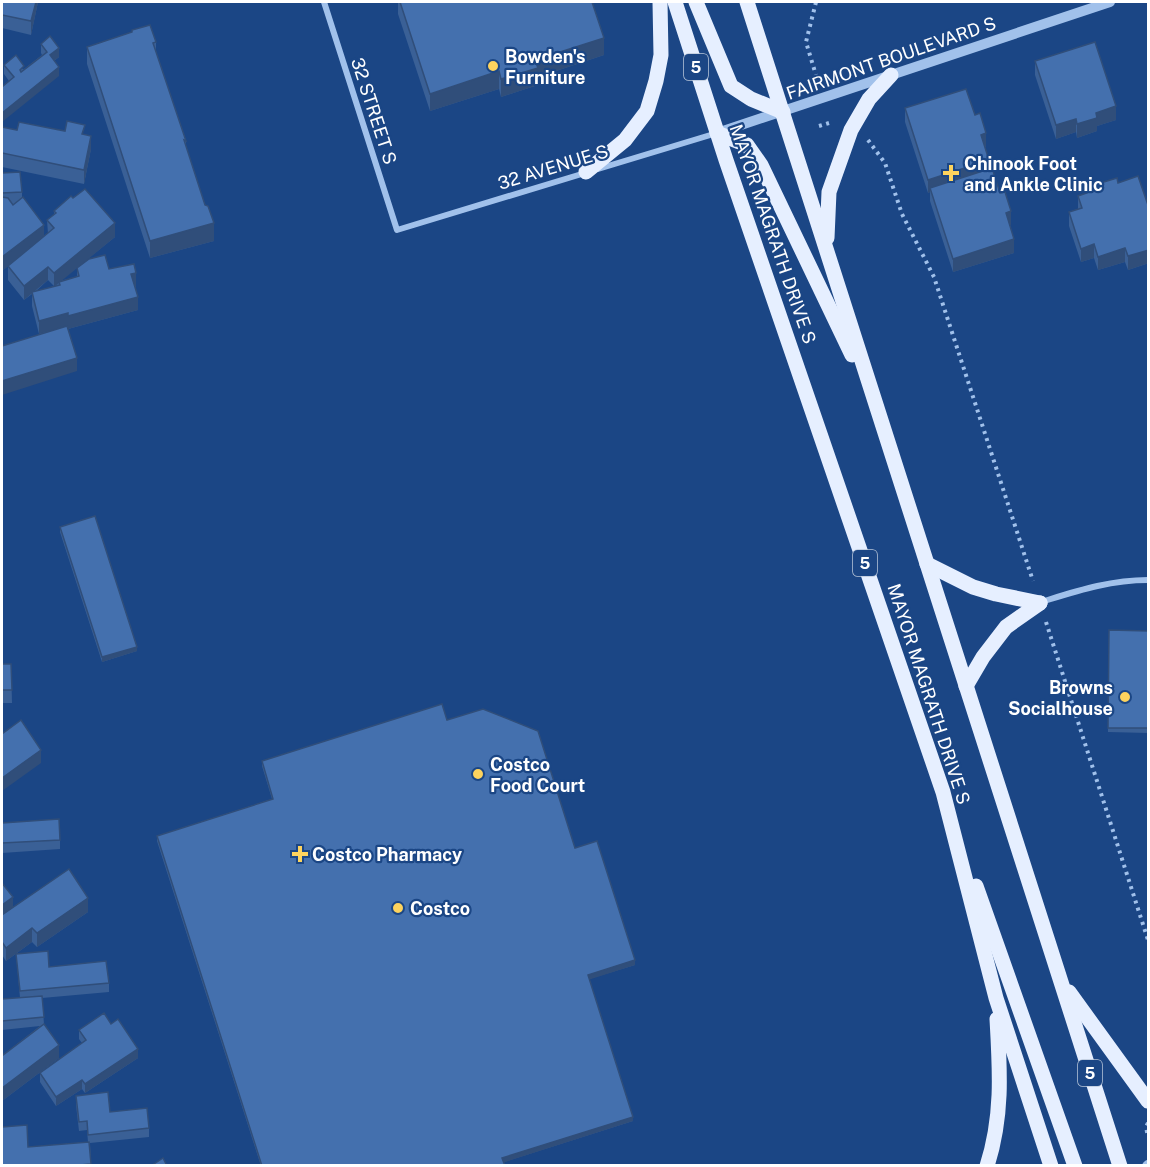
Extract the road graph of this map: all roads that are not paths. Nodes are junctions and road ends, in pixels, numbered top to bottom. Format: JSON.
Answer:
{"nodes":[{"id":1,"x":324,"y":2,"type":"edge"},
{"id":2,"x":660,"y":2,"type":"edge"},
{"id":3,"x":675,"y":2,"type":"edge"},
{"id":4,"x":696,"y":2,"type":"edge"},
{"id":5,"x":747,"y":2,"type":"edge"},
{"id":6,"x":1110,"y":2,"type":"edge"},
{"id":7,"x":891,"y":75,"type":"junction"},
{"id":8,"x":783,"y":112,"type":"junction"},
{"id":9,"x":717,"y":133,"type":"junction"},
{"id":10,"x":586,"y":172,"type":"junction"},
{"id":11,"x":397,"y":230,"type":"joint"},
{"id":12,"x":826,"y":247,"type":"junction"},
{"id":13,"x":877,"y":407,"type":"junction"},
{"id":14,"x":927,"y":564,"type":"junction"},
{"id":15,"x":1149,"y":580,"type":"edge"},
{"id":16,"x":1040,"y":603,"type":"junction"},
{"id":17,"x":966,"y":686,"type":"junction"},
{"id":18,"x":943,"y":792,"type":"junction"},
{"id":19,"x":1060,"y":980,"type":"junction"},
{"id":20,"x":996,"y":998,"type":"junction"},
{"id":21,"x":1149,"y":1101,"type":"edge"},
{"id":22,"x":987,"y":1166,"type":"edge"},
{"id":23,"x":1051,"y":1166,"type":"edge"},
{"id":24,"x":1075,"y":1166,"type":"edge"},
{"id":25,"x":1120,"y":1166,"type":"edge"}],
"edges":[{"from":1,"to":11,"type":"street","name":"32 STREET S"},
{"from":2,"to":10,"type":"main road"},
{"from":3,"to":9,"type":"main road","name":"MAYOR MAGRATH DRIVE S","number":"5"},
{"from":4,"to":8,"type":"main road"},
{"from":5,"to":8,"type":"main road","name":"MAYOR MAGRATH DRIVE S","number":"5"},
{"from":6,"to":7,"type":"street","name":"FAIRMONT BOULEVARD S"},
{"from":7,"to":8,"type":"street","name":"FAIRMONT BOULEVARD S"},
{"from":7,"to":12,"type":"main road"},
{"from":8,"to":9,"type":"street","name":"FAIRMONT BOULEVARD S"},
{"from":8,"to":12,"type":"main road","name":"MAYOR MAGRATH DRIVE S","number":"5"},
{"from":9,"to":10,"type":"street","name":"32 AVENUE S"},
{"from":9,"to":13,"type":"main road"},
{"from":9,"to":18,"type":"main road","name":"MAYOR MAGRATH DRIVE S","number":"5"},
{"from":10,"to":11,"type":"street","name":"32 AVENUE S"},
{"from":12,"to":13,"type":"main road","name":"MAYOR MAGRATH DRIVE S","number":"5"},
{"from":13,"to":14,"type":"main road","name":"MAYOR MAGRATH DRIVE S","number":"5"},
{"from":14,"to":16,"type":"main road"},
{"from":14,"to":17,"type":"main road","name":"MAYOR MAGRATH DRIVE S","number":"5"},
{"from":15,"to":16,"type":"street"},
{"from":16,"to":17,"type":"main road"},
{"from":17,"to":19,"type":"main road","name":"MAYOR MAGRATH DRIVE S","number":"5"},
{"from":18,"to":20,"type":"main road","name":"MAYOR MAGRATH DRIVE S","number":"5"},
{"from":18,"to":24,"type":"main road"},
{"from":19,"to":21,"type":"main road"},
{"from":19,"to":25,"type":"main road","name":"MAYOR MAGRATH DRIVE S","number":"5"},
{"from":20,"to":22,"type":"main road"},
{"from":20,"to":23,"type":"main road","name":"MAYOR MAGRATH DRIVE S","number":"5"}]}
